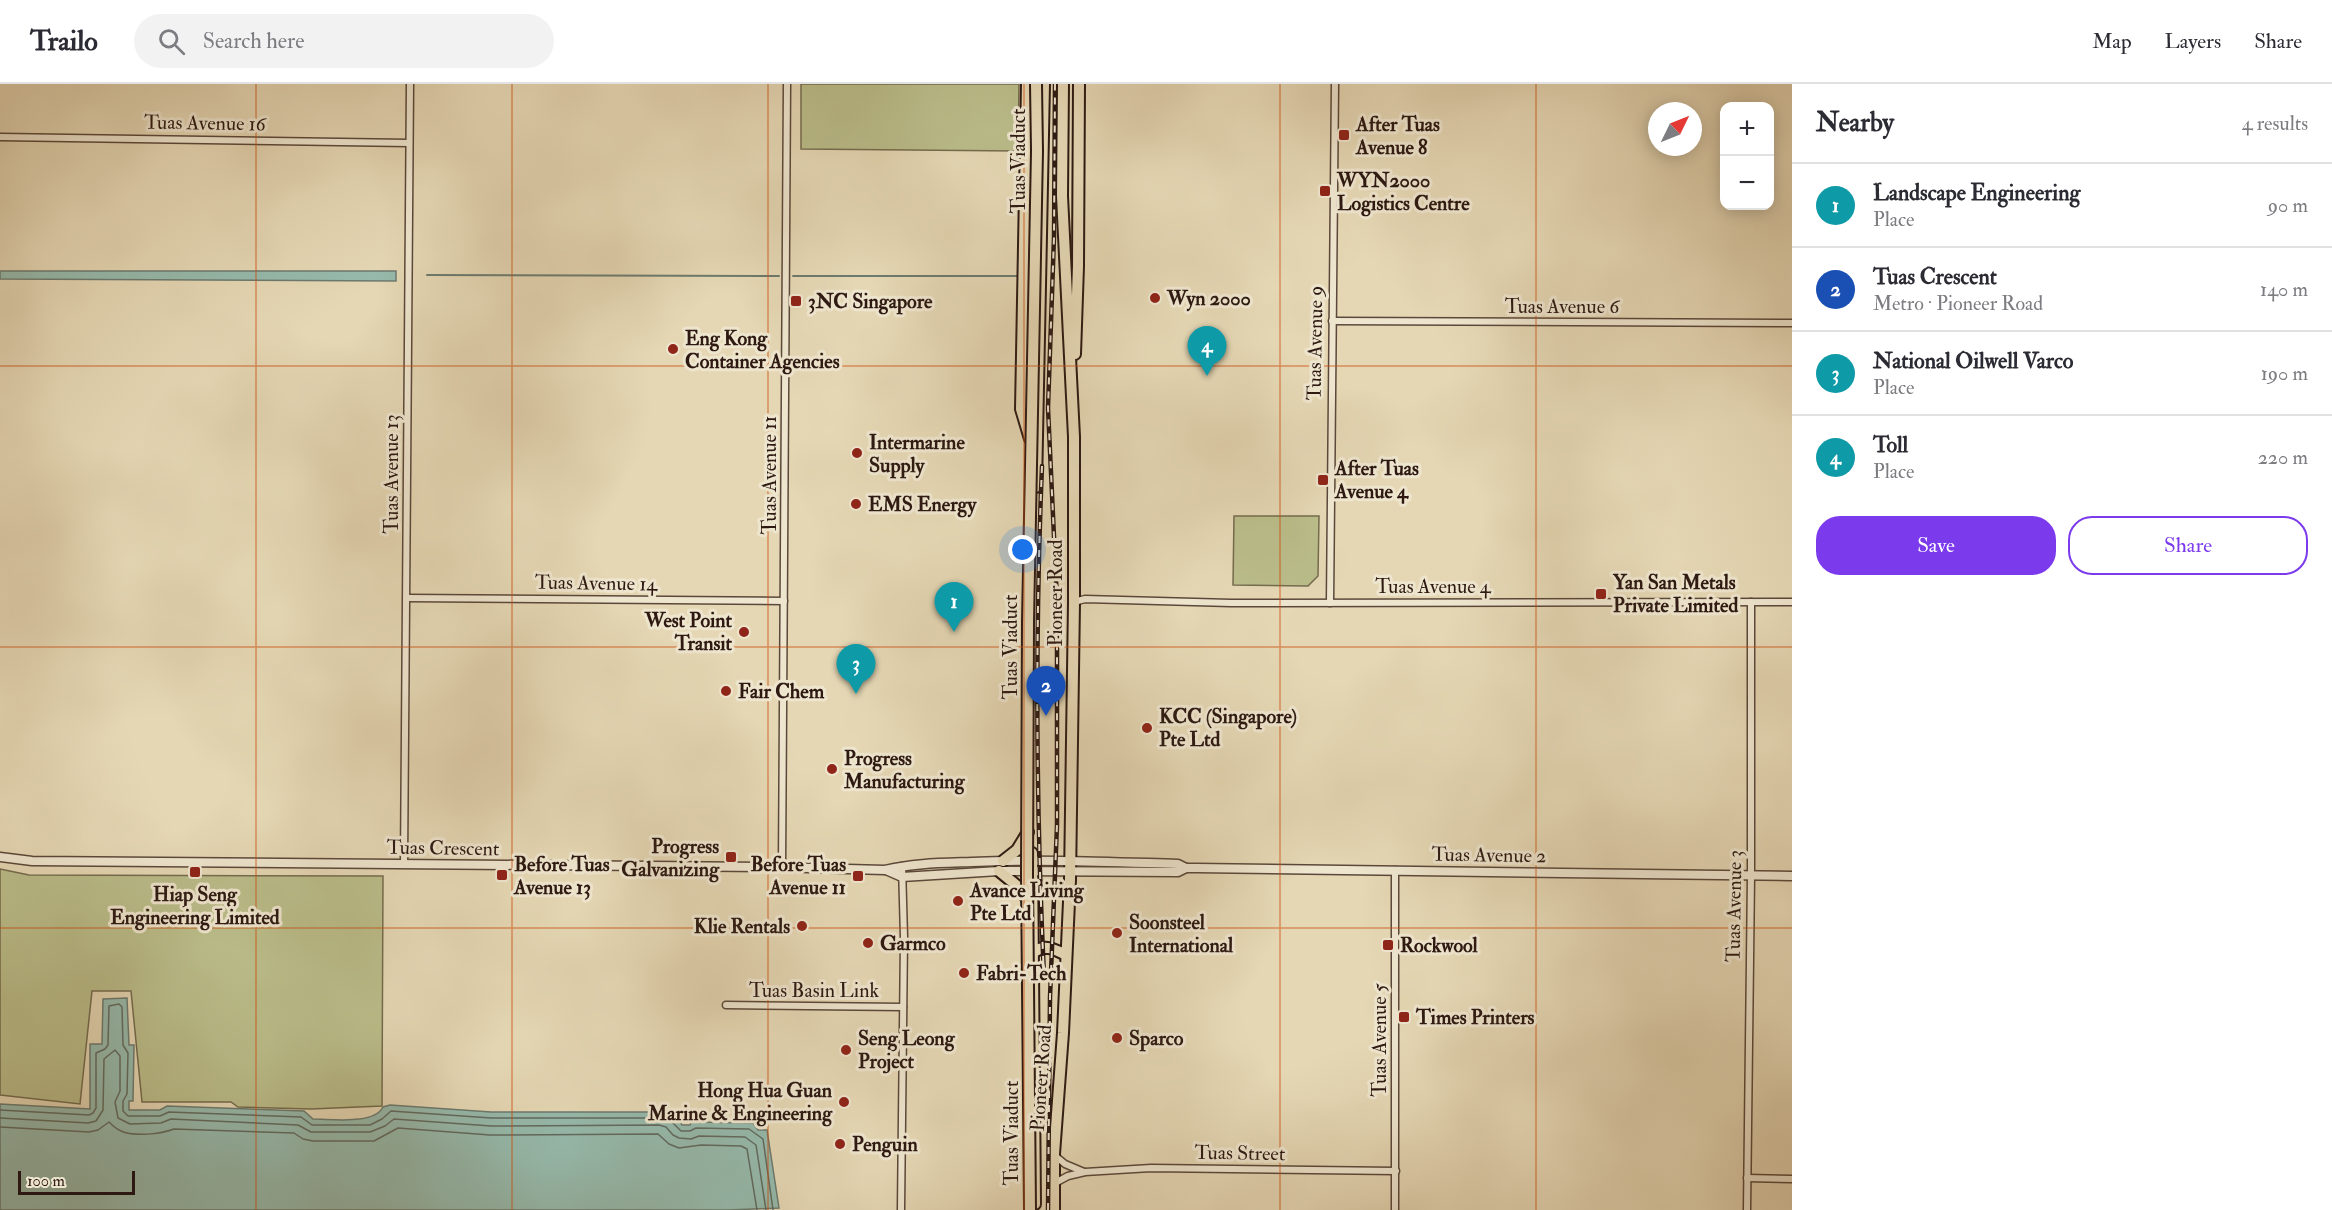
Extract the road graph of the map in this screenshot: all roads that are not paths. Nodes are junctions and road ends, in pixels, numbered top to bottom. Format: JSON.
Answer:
{"nodes":[{"id":1,"x":410,"y":84,"type":"edge"},
{"id":2,"x":788,"y":84,"type":"edge"},
{"id":3,"x":1027,"y":84,"type":"edge"},
{"id":4,"x":1036,"y":84,"type":"edge"},
{"id":5,"x":1044,"y":84,"type":"edge"},
{"id":6,"x":1063,"y":84,"type":"edge"},
{"id":7,"x":1079,"y":84,"type":"edge"},
{"id":8,"x":1335,"y":84,"type":"edge"},
{"id":9,"x":0,"y":137,"type":"edge"},
{"id":10,"x":409,"y":142,"type":"junction"},
{"id":11,"x":1332,"y":321,"type":"junction"},
{"id":12,"x":1792,"y":323,"type":"edge"},
{"id":13,"x":1074,"y":431,"type":"junction"},
{"id":14,"x":1031,"y":442,"type":"junction"},
{"id":15,"x":406,"y":598,"type":"junction"},
{"id":16,"x":784,"y":601,"type":"junction"},
{"id":17,"x":1074,"y":602,"type":"junction"},
{"id":18,"x":1751,"y":602,"type":"junction"},
{"id":19,"x":1792,"y":602,"type":"edge"},
{"id":20,"x":1330,"y":603,"type":"junction"},
{"id":21,"x":1031,"y":827,"type":"junction"},
{"id":22,"x":0,"y":857,"type":"edge"},
{"id":23,"x":404,"y":863,"type":"junction"},
{"id":24,"x":902,"y":866,"type":"junction"},
{"id":25,"x":1001,"y":866,"type":"junction"},
{"id":26,"x":1032,"y":866,"type":"junction"},
{"id":27,"x":782,"y":867,"type":"junction"},
{"id":28,"x":1069,"y":867,"type":"junction"},
{"id":29,"x":885,"y":870,"type":"junction"},
{"id":30,"x":1395,"y":870,"type":"junction"},
{"id":31,"x":1751,"y":876,"type":"junction"},
{"id":32,"x":1792,"y":876,"type":"edge"},
{"id":33,"x":902,"y":877,"type":"junction"},
{"id":34,"x":1033,"y":908,"type":"junction"},
{"id":35,"x":1034,"y":952,"type":"junction"},
{"id":36,"x":1065,"y":955,"type":"junction"},
{"id":37,"x":726,"y":1005,"type":"dead end"},
{"id":38,"x":903,"y":1007,"type":"junction"},
{"id":39,"x":1054,"y":1154,"type":"junction"},
{"id":40,"x":1396,"y":1171,"type":"junction"},
{"id":41,"x":1085,"y":1172,"type":"junction"},
{"id":42,"x":1747,"y":1179,"type":"junction"},
{"id":43,"x":1792,"y":1179,"type":"edge"},
{"id":44,"x":1054,"y":1183,"type":"junction"},
{"id":45,"x":901,"y":1210,"type":"edge"},
{"id":46,"x":1030,"y":1210,"type":"edge"},
{"id":47,"x":1035,"y":1210,"type":"edge"},
{"id":48,"x":1054,"y":1210,"type":"edge"},
{"id":49,"x":1395,"y":1210,"type":"edge"},
{"id":50,"x":1747,"y":1210,"type":"edge"}],
"edges":[{"from":1,"to":10,"type":"street","name":"Tuas Avenue 13"},
{"from":2,"to":16,"type":"street","name":"Tuas Avenue 11"},
{"from":3,"to":14,"type":"main road"},
{"from":4,"to":14,"type":"main road","name":"Tuas Viaduct","bridge":true},
{"from":5,"to":21,"type":"main road","name":"Pioneer Road"},
{"from":6,"to":13,"type":"main road","name":"Pioneer Road"},
{"from":7,"to":13,"type":"main road"},
{"from":8,"to":11,"type":"street","name":"Tuas Avenue 9"},
{"from":9,"to":10,"type":"street","name":"Tuas Avenue 16"},
{"from":10,"to":15,"type":"street","name":"Tuas Avenue 13"},
{"from":11,"to":12,"type":"street","name":"Tuas Avenue 6"},
{"from":11,"to":20,"type":"street","name":"Tuas Avenue 9"},
{"from":13,"to":17,"type":"main road","name":"Pioneer Road"},
{"from":14,"to":46,"type":"main road","name":"Tuas Viaduct","bridge":true},
{"from":15,"to":16,"type":"street","name":"Tuas Avenue 14"},
{"from":15,"to":23,"type":"street","name":"Tuas Avenue 13"},
{"from":16,"to":27,"type":"street","name":"Tuas Avenue 11"},
{"from":17,"to":20,"type":"street","name":"Tuas Avenue 4"},
{"from":17,"to":28,"type":"main road","name":"Pioneer Road"},
{"from":18,"to":19,"type":"street","name":"Tuas Avenue 4"},
{"from":18,"to":20,"type":"street","name":"Tuas Avenue 4"},
{"from":18,"to":31,"type":"street","name":"Tuas Avenue 3"},
{"from":21,"to":25,"type":"main road"},
{"from":21,"to":26,"type":"main road","name":"Pioneer Road"},
{"from":22,"to":23,"type":"street","name":"Tuas Crescent"},
{"from":23,"to":27,"type":"street","name":"Tuas Crescent"},
{"from":24,"to":25,"type":"street","name":"Tuas Crescent"},
{"from":24,"to":29,"type":"street","name":"Tuas Crescent"},
{"from":24,"to":33,"type":"street","name":"Tuas Basin Link"},
{"from":25,"to":26,"type":"street","name":"Tuas Crescent"},
{"from":25,"to":33,"type":"street","name":"Tuas Crescent"},
{"from":25,"to":34,"type":"main road"},
{"from":26,"to":28,"type":"street","name":"Tuas Crescent"},
{"from":26,"to":34,"type":"main road","name":"Pioneer Road"},
{"from":27,"to":29,"type":"street","name":"Tuas Crescent"},
{"from":28,"to":30,"type":"street","name":"Tuas Avenue 2"},
{"from":28,"to":36,"type":"main road","name":"Pioneer Road"},
{"from":29,"to":33,"type":"street","name":"Tuas Crescent"},
{"from":30,"to":31,"type":"street","name":"Tuas Avenue 2"},
{"from":30,"to":40,"type":"street","name":"Tuas Avenue 5"},
{"from":31,"to":32,"type":"street","name":"Tuas Avenue 2"},
{"from":31,"to":42,"type":"street","name":"Tuas Avenue 3"},
{"from":33,"to":38,"type":"street","name":"Tuas Basin Link"},
{"from":34,"to":35,"type":"main road","name":"Pioneer Road"},
{"from":35,"to":36,"type":"main road"},
{"from":35,"to":47,"type":"main road","name":"Pioneer Road"},
{"from":36,"to":39,"type":"main road","name":"Pioneer Road"},
{"from":37,"to":38,"type":"street","name":"Tuas Basin Link"},
{"from":38,"to":45,"type":"street","name":"Tuas Basin Link"},
{"from":39,"to":41,"type":"street"},
{"from":39,"to":44,"type":"main road","name":"Pioneer Road"},
{"from":40,"to":41,"type":"street","name":"Tuas Street"},
{"from":40,"to":49,"type":"street","name":"Tuas Avenue 5"},
{"from":41,"to":44,"type":"street","name":"Tuas Street"},
{"from":42,"to":43,"type":"street"},
{"from":42,"to":50,"type":"street","name":"Tuas Avenue 3"},
{"from":44,"to":48,"type":"main road","name":"Pioneer Road"}]}
